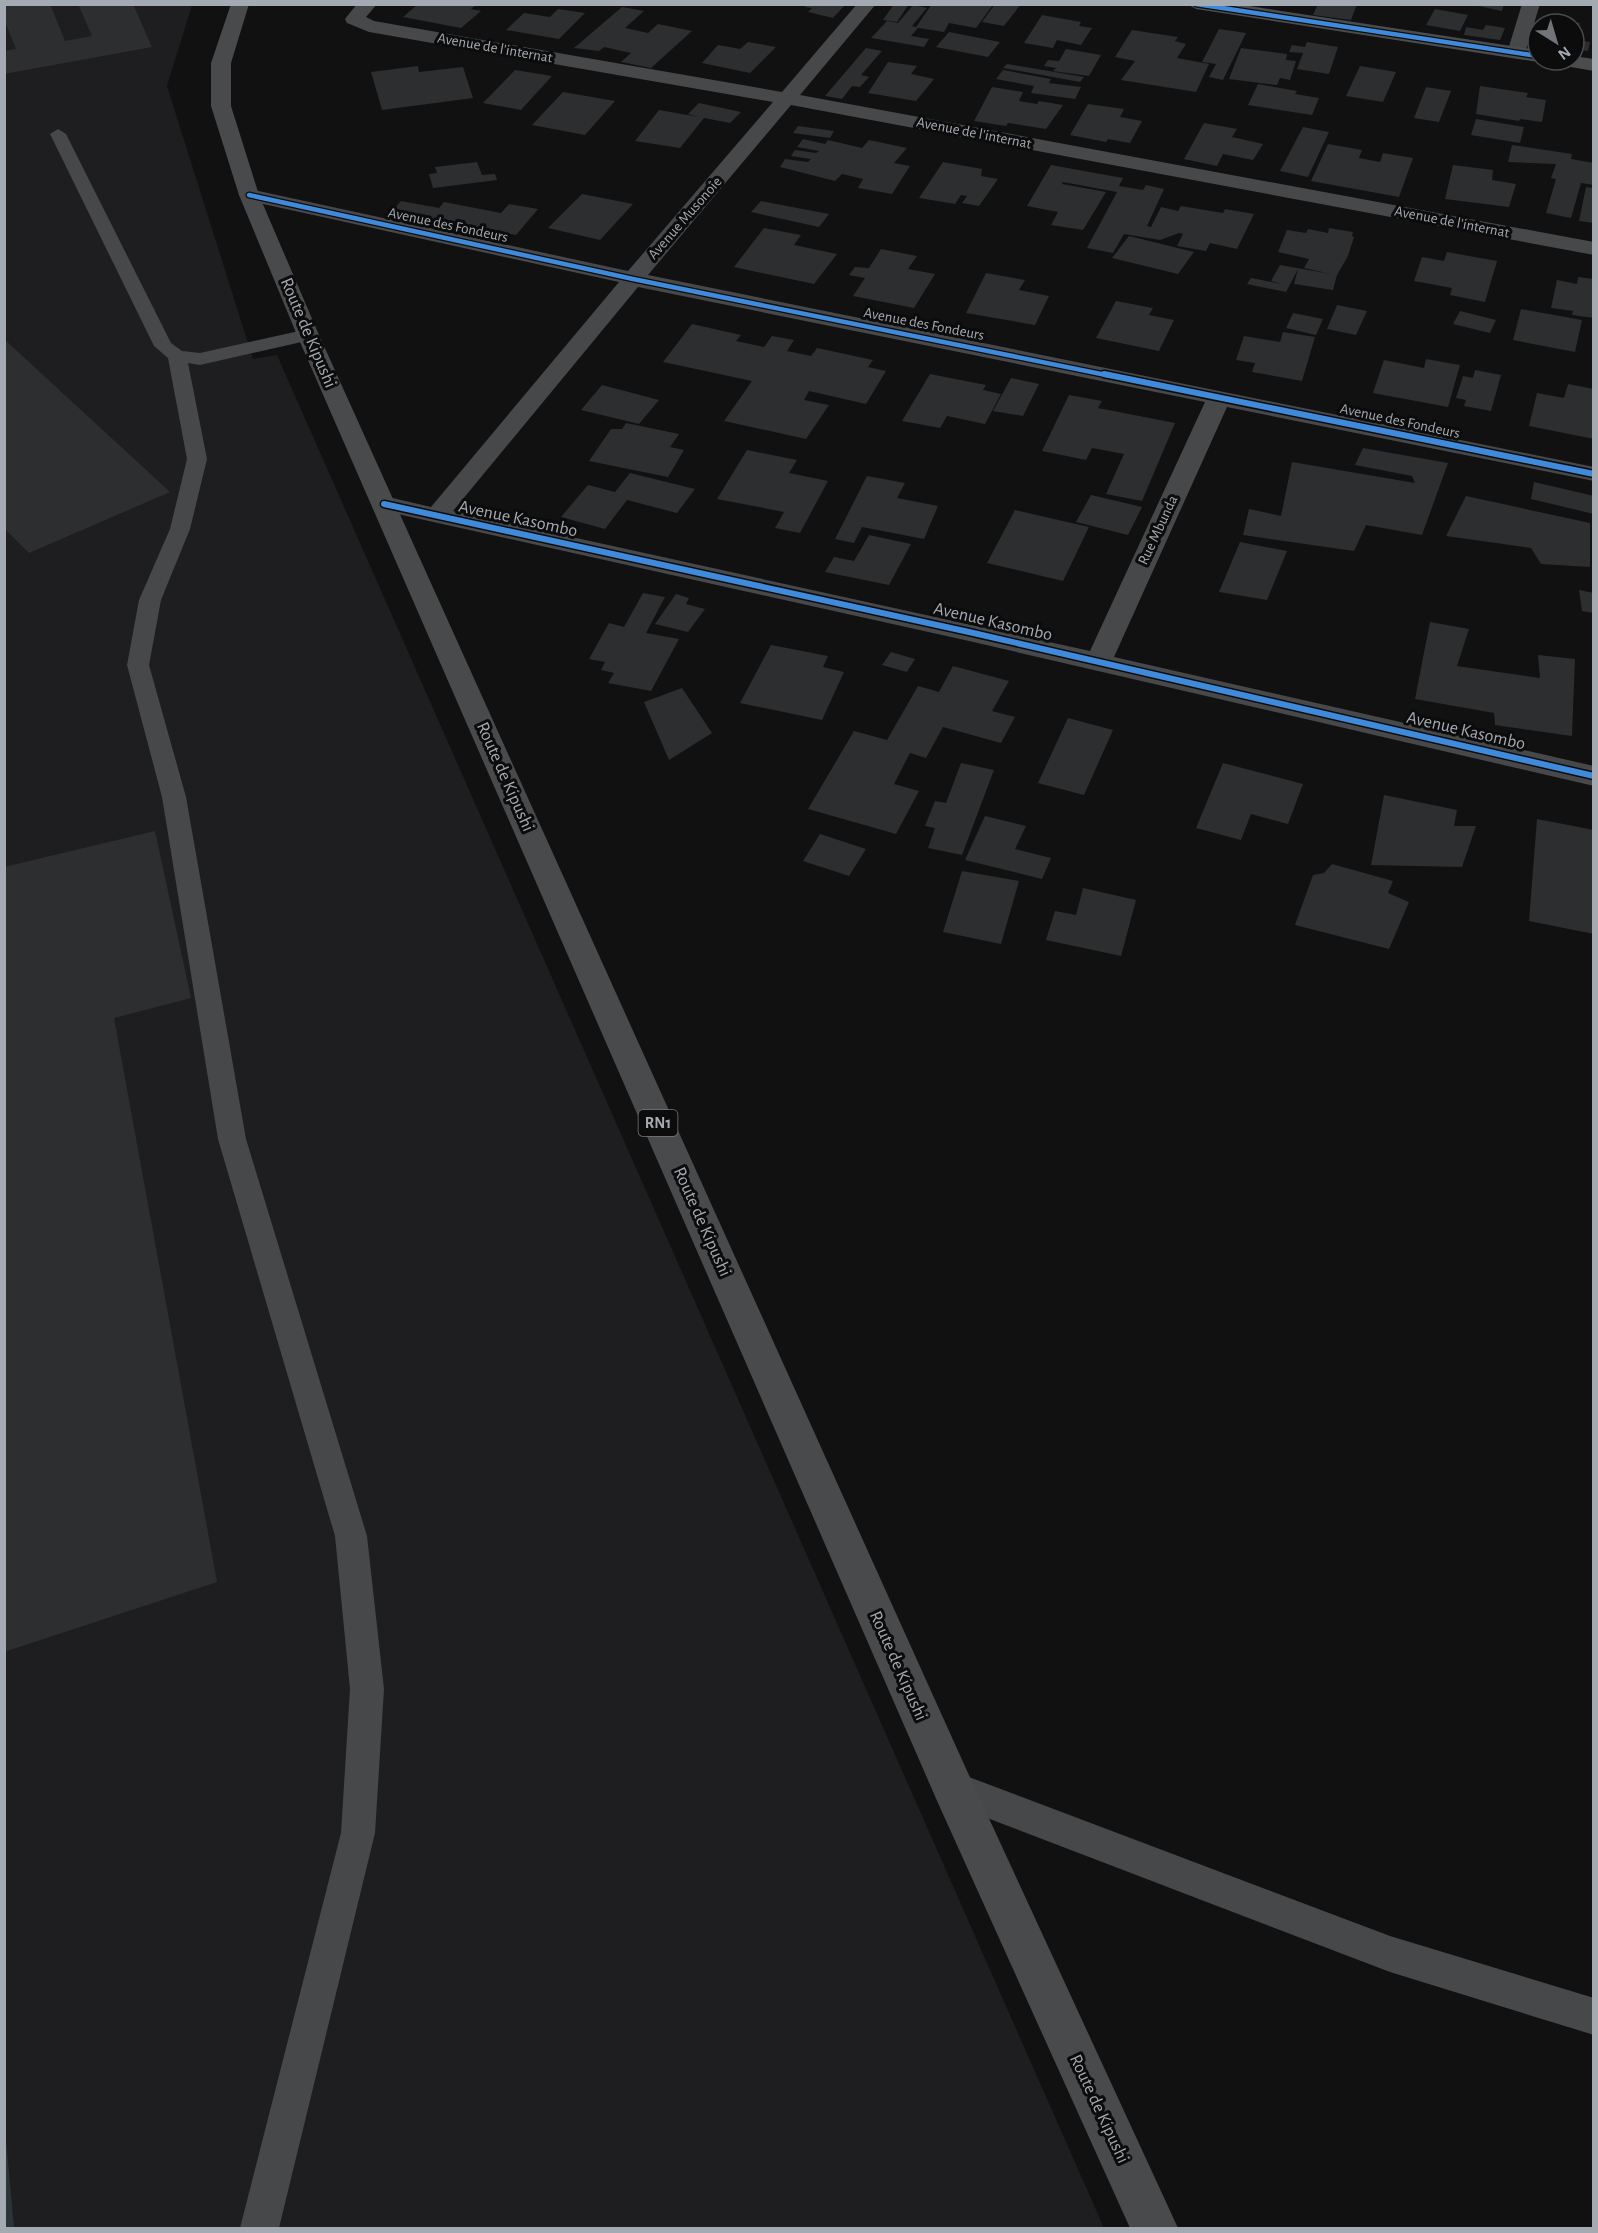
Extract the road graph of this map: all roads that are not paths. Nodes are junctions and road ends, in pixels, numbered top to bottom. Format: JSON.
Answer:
{"nodes":[{"id":1,"x":240,"y":4,"type":"edge"},
{"id":2,"x":368,"y":4,"type":"edge"},
{"id":3,"x":867,"y":4,"type":"edge"},
{"id":4,"x":1196,"y":4,"type":"edge"},
{"id":5,"x":1531,"y":4,"type":"edge"},
{"id":6,"x":1516,"y":53,"type":"junction"},
{"id":7,"x":1526,"y":54,"type":"edge"},
{"id":8,"x":789,"y":99,"type":"junction"},
{"id":9,"x":58,"y":134,"type":"dead end"},
{"id":10,"x":249,"y":195,"type":"junction"},
{"id":11,"x":1593,"y":249,"type":"edge"},
{"id":12,"x":633,"y":279,"type":"junction"},
{"id":13,"x":308,"y":335,"type":"junction"},
{"id":14,"x":177,"y":356,"type":"junction"},
{"id":15,"x":1219,"y":398,"type":"junction"},
{"id":16,"x":1593,"y":474,"type":"edge"},
{"id":17,"x":384,"y":504,"type":"junction"},
{"id":18,"x":436,"y":516,"type":"junction"},
{"id":19,"x":1098,"y":662,"type":"junction"},
{"id":20,"x":1593,"y":776,"type":"edge"},
{"id":21,"x":952,"y":1788,"type":"junction"},
{"id":22,"x":1593,"y":2016,"type":"edge"},
{"id":23,"x":260,"y":2229,"type":"edge"},
{"id":24,"x":1154,"y":2229,"type":"edge"}],
"edges":[{"from":1,"to":10,"type":"highway","name":"Route de Kipushi","number":"RN1"},
{"from":2,"to":8,"type":"street","name":"Avenue de l'internat"},
{"from":3,"to":8,"type":"street","name":"Avenue Musonoïe"},
{"from":4,"to":6,"type":"street"},
{"from":5,"to":6,"type":"street"},
{"from":6,"to":7,"type":"street"},
{"from":8,"to":11,"type":"street","name":"Avenue de l'internat"},
{"from":8,"to":12,"type":"street","name":"Avenue Musonoïe"},
{"from":9,"to":14,"type":"lane"},
{"from":10,"to":12,"type":"street","name":"Avenue des Fondeurs"},
{"from":10,"to":13,"type":"highway","name":"Route de Kipushi","number":"RN1"},
{"from":12,"to":15,"type":"street","name":"Avenue des Fondeurs"},
{"from":12,"to":18,"type":"street","name":"Avenue Musonoïe"},
{"from":13,"to":14,"type":"lane"},
{"from":13,"to":17,"type":"highway","name":"Route de Kipushi","number":"RN1"},
{"from":14,"to":23,"type":"lane"},
{"from":15,"to":16,"type":"street","name":"Avenue des Fondeurs"},
{"from":15,"to":19,"type":"street","name":"Rue Mbunda"},
{"from":17,"to":18,"type":"street","name":"Avenue Kasombo"},
{"from":17,"to":21,"type":"highway","name":"Route de Kipushi","number":"RN1"},
{"from":18,"to":19,"type":"street","name":"Avenue Kasombo"},
{"from":19,"to":20,"type":"street","name":"Avenue Kasombo"},
{"from":21,"to":22,"type":"lane"},
{"from":21,"to":24,"type":"highway","name":"Route de Kipushi","number":"RN1"}]}
